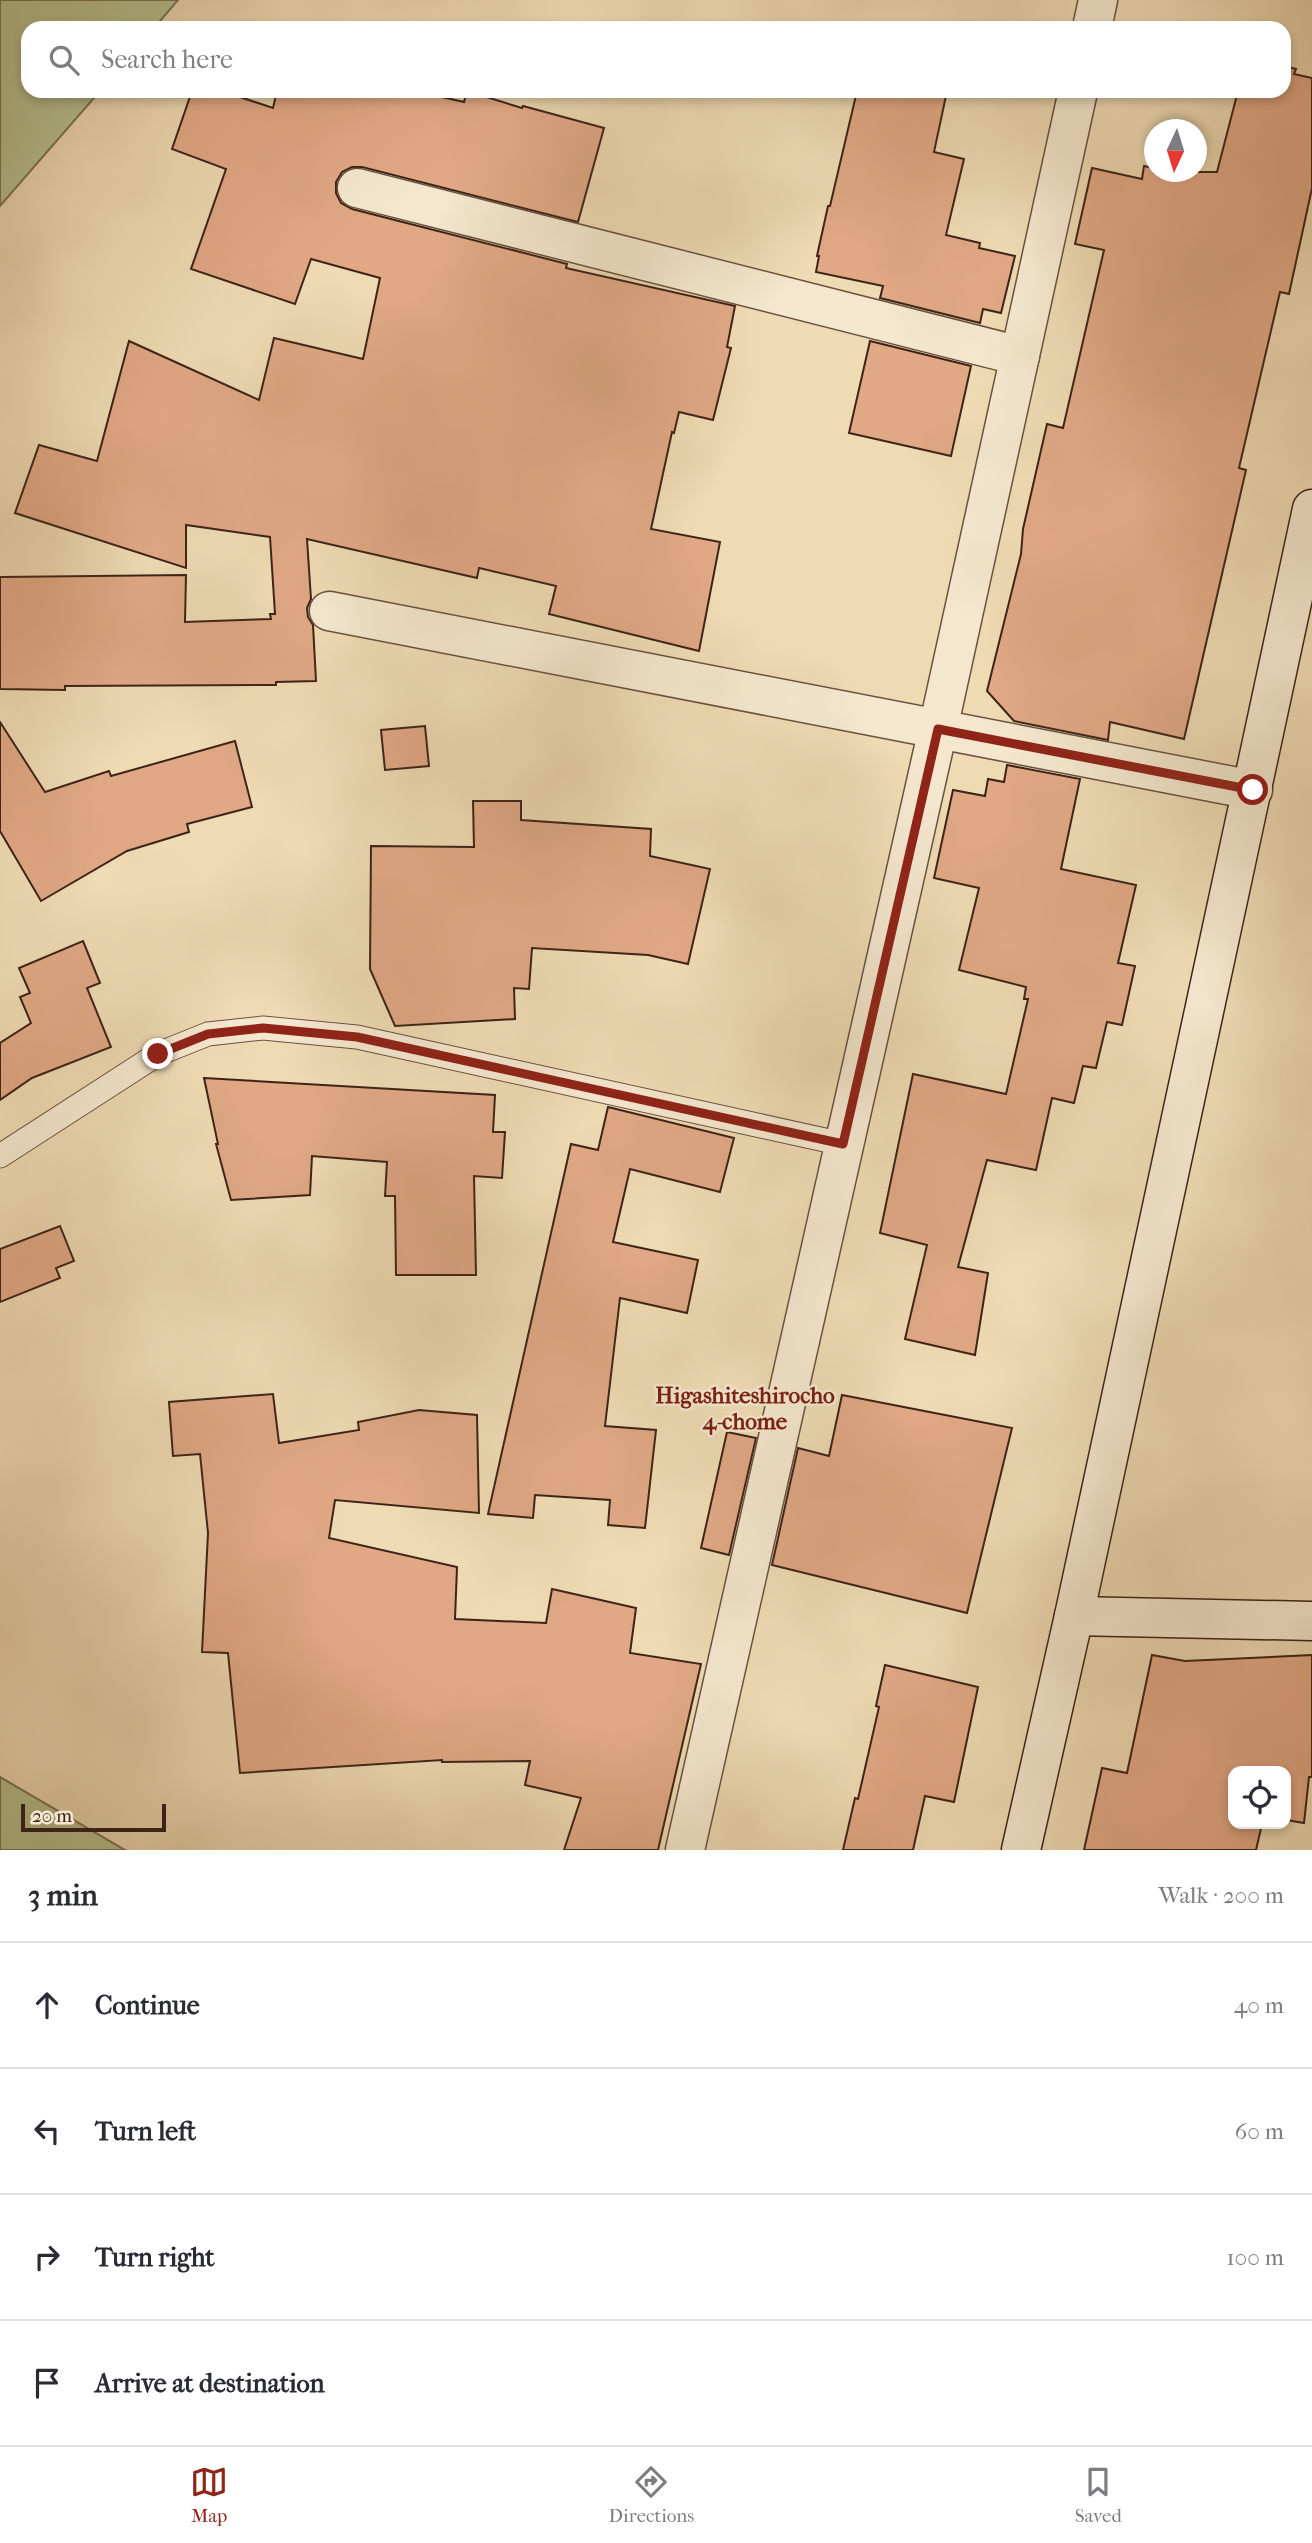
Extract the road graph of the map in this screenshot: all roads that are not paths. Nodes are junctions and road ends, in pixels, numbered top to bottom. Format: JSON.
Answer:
{"nodes":[{"id":1,"x":1098,"y":0,"type":"edge"},
{"id":2,"x":1094,"y":21,"type":"edge"},
{"id":3,"x":1076,"y":98,"type":"edge"},
{"id":4,"x":357,"y":188,"type":"dead end"},
{"id":5,"x":1020,"y":356,"type":"junction"},
{"id":6,"x":1312,"y":509,"type":"edge"},
{"id":7,"x":329,"y":611,"type":"dead end"},
{"id":8,"x":938,"y":729,"type":"junction"},
{"id":9,"x":1253,"y":790,"type":"junction"},
{"id":10,"x":843,"y":1144,"type":"junction"},
{"id":11,"x":0,"y":1157,"type":"edge"},
{"id":12,"x":1074,"y":1616,"type":"junction"},
{"id":13,"x":1312,"y":1621,"type":"edge"},
{"id":14,"x":685,"y":1850,"type":"edge"},
{"id":15,"x":1021,"y":1850,"type":"edge"}],
"edges":[{"from":1,"to":2,"type":"street"},
{"from":3,"to":5,"type":"street"},
{"from":4,"to":5,"type":"street"},
{"from":5,"to":8,"type":"street"},
{"from":6,"to":9,"type":"street"},
{"from":7,"to":8,"type":"street"},
{"from":8,"to":9,"type":"street"},
{"from":8,"to":10,"type":"street"},
{"from":9,"to":12,"type":"street"},
{"from":10,"to":11,"type":"lane"},
{"from":10,"to":14,"type":"street"},
{"from":12,"to":13,"type":"street"},
{"from":12,"to":15,"type":"street"}]}
